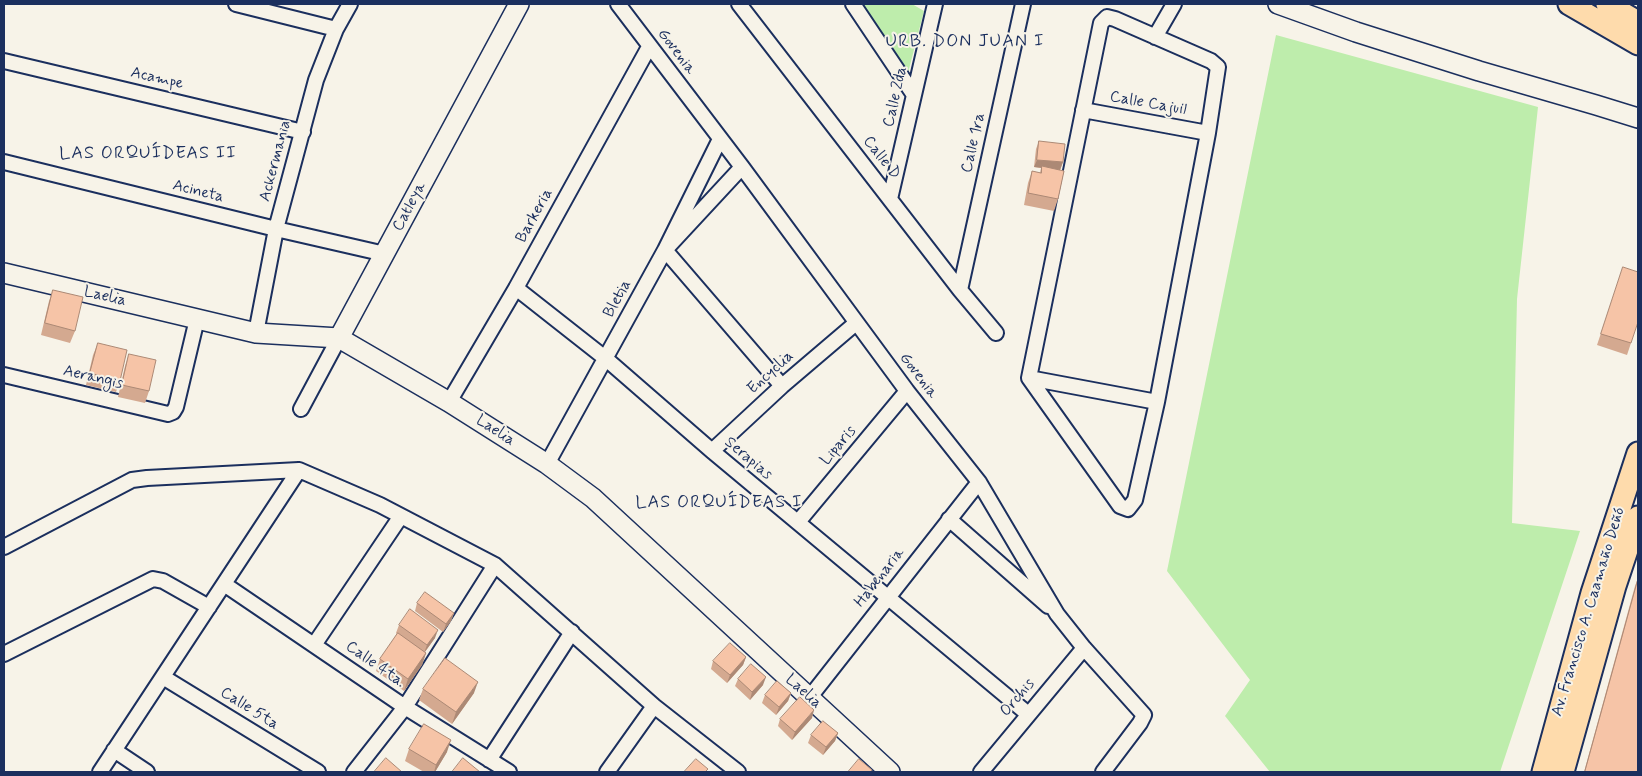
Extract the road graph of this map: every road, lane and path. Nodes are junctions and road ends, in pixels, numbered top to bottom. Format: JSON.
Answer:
{"nodes":[{"id":1,"x":236,"y":4,"type":"edge"},
{"id":2,"x":350,"y":4,"type":"edge"},
{"id":3,"x":519,"y":4,"type":"edge"},
{"id":4,"x":618,"y":4,"type":"edge"},
{"id":5,"x":739,"y":4,"type":"edge"},
{"id":6,"x":853,"y":4,"type":"edge"},
{"id":7,"x":1023,"y":4,"type":"edge"},
{"id":8,"x":1174,"y":4,"type":"edge"},
{"id":9,"x":1278,"y":4,"type":"edge"},
{"id":10,"x":1569,"y":4,"type":"edge"},
{"id":11,"x":1607,"y":4,"type":"edge"},
{"id":12,"x":932,"y":5,"type":"edge"},
{"id":13,"x":1638,"y":22,"type":"edge"},
{"id":14,"x":336,"y":29,"type":"junction"},
{"id":15,"x":1155,"y":38,"type":"junction"},
{"id":16,"x":1638,"y":44,"type":"edge"},
{"id":17,"x":649,"y":47,"type":"junction"},
{"id":18,"x":4,"y":61,"type":"edge"},
{"id":19,"x":914,"y":95,"type":"junction"},
{"id":20,"x":1083,"y":110,"type":"junction"},
{"id":21,"x":1638,"y":118,"type":"edge"},
{"id":22,"x":303,"y":132,"type":"junction"},
{"id":23,"x":1208,"y":133,"type":"junction"},
{"id":24,"x":720,"y":139,"type":"junction"},
{"id":25,"x":4,"y":162,"type":"edge"},
{"id":26,"x":742,"y":167,"type":"junction"},
{"id":27,"x":890,"y":199,"type":"junction"},
{"id":28,"x":276,"y":229,"type":"junction"},
{"id":29,"x":666,"y":250,"type":"junction"},
{"id":30,"x":385,"y":254,"type":"junction"},
{"id":31,"x":4,"y":273,"type":"edge"},
{"id":32,"x":516,"y":288,"type":"junction"},
{"id":33,"x":960,"y":290,"type":"junction"},
{"id":34,"x":197,"y":319,"type":"junction"},
{"id":35,"x":856,"y":323,"type":"junction"},
{"id":36,"x":256,"y":333,"type":"junction"},
{"id":37,"x":996,"y":333,"type":"dead end"},
{"id":38,"x":339,"y":338,"type":"junction"},
{"id":39,"x":605,"y":358,"type":"junction"},
{"id":40,"x":4,"y":375,"type":"edge"},
{"id":41,"x":1029,"y":378,"type":"junction"},
{"id":42,"x":782,"y":386,"type":"junction"},
{"id":43,"x":907,"y":392,"type":"junction"},
{"id":44,"x":449,"y":402,"type":"junction"},
{"id":45,"x":1157,"y":402,"type":"junction"},
{"id":46,"x":301,"y":409,"type":"dead end"},
{"id":47,"x":712,"y":451,"type":"junction"},
{"id":48,"x":1638,"y":454,"type":"edge"},
{"id":49,"x":547,"y":464,"type":"junction"},
{"id":50,"x":299,"y":470,"type":"junction"},
{"id":51,"x":979,"y":482,"type":"junction"},
{"id":52,"x":401,"y":516,"type":"junction"},
{"id":53,"x":1638,"y":517,"type":"edge"},
{"id":54,"x":949,"y":519,"type":"junction"},
{"id":55,"x":798,"y":522,"type":"junction"},
{"id":56,"x":4,"y":547,"type":"edge"},
{"id":57,"x":494,"y":566,"type":"junction"},
{"id":58,"x":224,"y":584,"type":"junction"},
{"id":59,"x":887,"y":597,"type":"junction"},
{"id":60,"x":209,"y":607,"type":"junction"},
{"id":61,"x":1057,"y":614,"type":"junction"},
{"id":62,"x":572,"y":632,"type":"junction"},
{"id":63,"x":314,"y":645,"type":"junction"},
{"id":64,"x":1084,"y":648,"type":"junction"},
{"id":65,"x":4,"y":654,"type":"edge"},
{"id":66,"x":163,"y":676,"type":"junction"},
{"id":67,"x":810,"y":697,"type":"junction"},
{"id":68,"x":654,"y":706,"type":"junction"},
{"id":69,"x":405,"y":707,"type":"junction"},
{"id":70,"x":1028,"y":714,"type":"junction"},
{"id":71,"x":114,"y":750,"type":"junction"},
{"id":72,"x":489,"y":760,"type":"junction"},
{"id":73,"x":100,"y":772,"type":"edge"},
{"id":74,"x":148,"y":772,"type":"edge"},
{"id":75,"x":318,"y":772,"type":"edge"},
{"id":76,"x":354,"y":772,"type":"edge"},
{"id":77,"x":509,"y":772,"type":"edge"},
{"id":78,"x":607,"y":772,"type":"edge"},
{"id":79,"x":736,"y":772,"type":"edge"},
{"id":80,"x":890,"y":772,"type":"edge"},
{"id":81,"x":980,"y":772,"type":"edge"},
{"id":82,"x":1103,"y":772,"type":"edge"},
{"id":83,"x":1543,"y":772,"type":"edge"},
{"id":84,"x":1563,"y":772,"type":"edge"}],
"edges":[{"from":1,"to":14,"type":"street"},
{"from":2,"to":14,"type":"street","name":"Ackermania"},
{"from":3,"to":30,"type":"street","name":"Catleya"},
{"from":4,"to":17,"type":"street","name":"Govenia"},
{"from":5,"to":27,"type":"street","name":"Calle D"},
{"from":6,"to":19,"type":"street"},
{"from":7,"to":33,"type":"street","name":"Calle 1ra"},
{"from":8,"to":15,"type":"street"},
{"from":9,"to":21,"type":"street"},
{"from":10,"to":16,"type":"main road"},
{"from":11,"to":13,"type":"main road"},
{"from":12,"to":19,"type":"street","name":"Calle 2da"},
{"from":14,"to":22,"type":"street","name":"Ackermania"},
{"from":15,"to":20,"type":"street"},
{"from":15,"to":23,"type":"street"},
{"from":17,"to":24,"type":"street","name":"Govenia"},
{"from":17,"to":32,"type":"street","name":"Barkeria"},
{"from":18,"to":22,"type":"street","name":"Acampe"},
{"from":19,"to":27,"type":"street","name":"Calle 2da"},
{"from":20,"to":23,"type":"street","name":"Calle Cajuil"},
{"from":20,"to":41,"type":"street"},
{"from":22,"to":28,"type":"street","name":"Ackermania"},
{"from":23,"to":45,"type":"street"},
{"from":24,"to":26,"type":"street","name":"Govenia"},
{"from":24,"to":29,"type":"street"},
{"from":25,"to":28,"type":"street","name":"Acineta"},
{"from":26,"to":29,"type":"street","name":"Bletia"},
{"from":26,"to":35,"type":"street","name":"Govenia"},
{"from":27,"to":33,"type":"street","name":"Calle D"},
{"from":28,"to":30,"type":"street","name":"Acineta"},
{"from":28,"to":36,"type":"street","name":"Ackermania"},
{"from":29,"to":39,"type":"street","name":"Bletia"},
{"from":29,"to":42,"type":"street"},
{"from":30,"to":38,"type":"street","name":"Catleya"},
{"from":31,"to":34,"type":"street","name":"Laelia"},
{"from":32,"to":39,"type":"street","name":"Serapias"},
{"from":32,"to":44,"type":"street","name":"Barkeria"},
{"from":33,"to":37,"type":"street","name":"Calle D"},
{"from":34,"to":36,"type":"street","name":"Laelia"},
{"from":34,"to":40,"type":"street","name":"Aerangis"},
{"from":35,"to":42,"type":"street","name":"Encyclia"},
{"from":35,"to":43,"type":"street","name":"Govenia"},
{"from":36,"to":38,"type":"street","name":"Laelia"},
{"from":38,"to":44,"type":"street","name":"Laelia"},
{"from":38,"to":46,"type":"street","name":"Catleya"},
{"from":39,"to":47,"type":"street","name":"Serapias"},
{"from":39,"to":49,"type":"street","name":"Bletia"},
{"from":41,"to":45,"type":"street"},
{"from":41,"to":45,"type":"street"},
{"from":42,"to":47,"type":"street","name":"Encyclia"},
{"from":43,"to":51,"type":"street","name":"Govenia"},
{"from":43,"to":55,"type":"street","name":"Liparis"},
{"from":44,"to":49,"type":"street","name":"Laelia"},
{"from":47,"to":55,"type":"street","name":"Serapias"},
{"from":48,"to":83,"type":"main road","name":"Av. Francisco A. Caamaño Deñó"},
{"from":49,"to":67,"type":"street","name":"Laelia"},
{"from":50,"to":52,"type":"street"},
{"from":50,"to":56,"type":"street"},
{"from":50,"to":58,"type":"street"},
{"from":51,"to":54,"type":"street","name":"Habenaria"},
{"from":51,"to":61,"type":"street","name":"Govenia"},
{"from":52,"to":57,"type":"street"},
{"from":52,"to":63,"type":"street"},
{"from":53,"to":84,"type":"main road","name":"Av. Francisco A. Caamaño Deñó"},
{"from":54,"to":59,"type":"street","name":"Habenaria"},
{"from":54,"to":61,"type":"street"},
{"from":55,"to":59,"type":"street","name":"Serapias"},
{"from":57,"to":62,"type":"street"},
{"from":57,"to":69,"type":"street"},
{"from":58,"to":60,"type":"street"},
{"from":58,"to":63,"type":"street","name":"Calle 4ta."},
{"from":59,"to":67,"type":"street","name":"Habenaria"},
{"from":59,"to":70,"type":"street","name":"Serapias"},
{"from":60,"to":65,"type":"street"},
{"from":60,"to":66,"type":"street"},
{"from":61,"to":64,"type":"street","name":"Govenia"},
{"from":62,"to":68,"type":"street"},
{"from":62,"to":72,"type":"street"},
{"from":63,"to":69,"type":"street","name":"Calle 4ta."},
{"from":64,"to":70,"type":"street","name":"Orchis"},
{"from":64,"to":82,"type":"street","name":"Govenia"},
{"from":66,"to":71,"type":"street"},
{"from":66,"to":75,"type":"street","name":"Calle 5ta"},
{"from":67,"to":80,"type":"street","name":"Laelia"},
{"from":68,"to":78,"type":"street"},
{"from":68,"to":79,"type":"street"},
{"from":69,"to":72,"type":"street","name":"Calle 4ta."},
{"from":69,"to":76,"type":"street"},
{"from":70,"to":81,"type":"street","name":"Orchis"},
{"from":71,"to":73,"type":"street"},
{"from":71,"to":74,"type":"street"},
{"from":72,"to":77,"type":"street","name":"Calle 4ta."}]}
